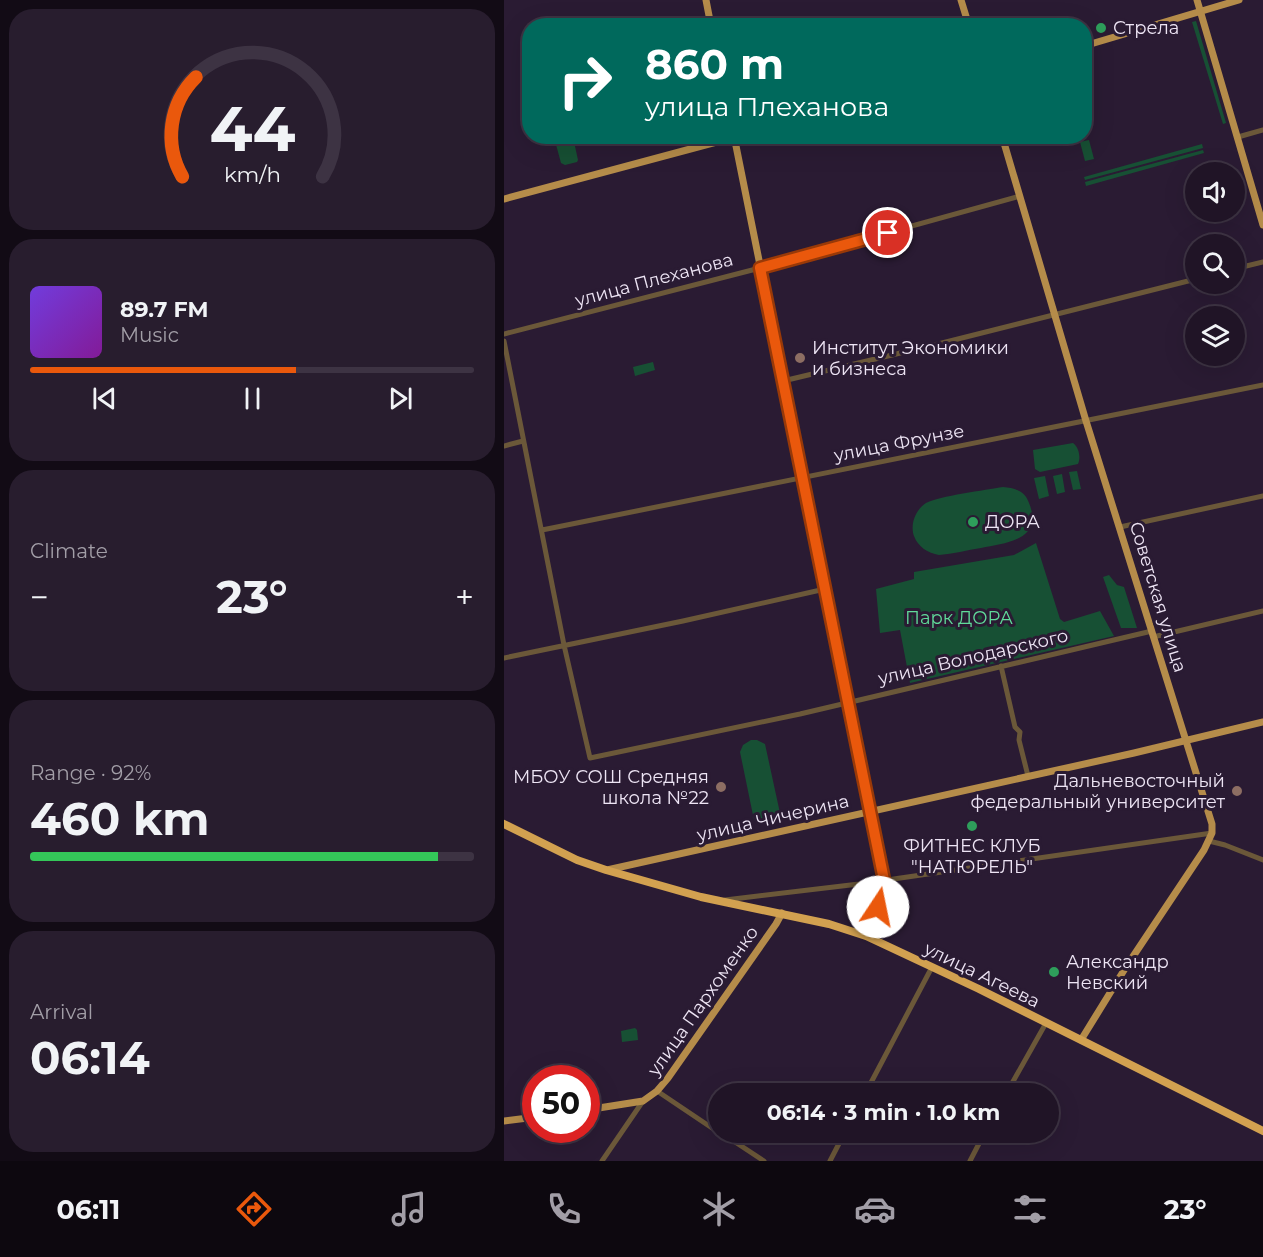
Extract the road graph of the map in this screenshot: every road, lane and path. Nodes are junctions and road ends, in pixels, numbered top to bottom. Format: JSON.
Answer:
{"nodes":[{"id":1,"x":706,"y":0,"type":"edge"},
{"id":2,"x":961,"y":0,"type":"edge"},
{"id":3,"x":1197,"y":0,"type":"edge"},
{"id":4,"x":1239,"y":0,"type":"edge"},
{"id":5,"x":1200,"y":12,"type":"junction"},
{"id":6,"x":709,"y":18,"type":"edge"},
{"id":7,"x":967,"y":18,"type":"edge"},
{"id":8,"x":1092,"y":44,"type":"edge"},
{"id":9,"x":1263,"y":130,"type":"edge"},
{"id":10,"x":1238,"y":138,"type":"junction"},
{"id":11,"x":710,"y":144,"type":"edge"},
{"id":12,"x":736,"y":144,"type":"edge"},
{"id":13,"x":1004,"y":144,"type":"edge"},
{"id":14,"x":1020,"y":196,"type":"junction"},
{"id":15,"x":504,"y":199,"type":"edge"},
{"id":16,"x":1263,"y":225,"type":"edge"},
{"id":17,"x":1263,"y":262,"type":"edge"},
{"id":18,"x":1245,"y":266,"type":"edge"},
{"id":19,"x":760,"y":268,"type":"junction"},
{"id":20,"x":1185,"y":282,"type":"edge"},
{"id":21,"x":1055,"y":314,"type":"junction"},
{"id":22,"x":504,"y":334,"type":"edge"},
{"id":23,"x":504,"y":341,"type":"edge"},
{"id":24,"x":783,"y":381,"type":"junction"},
{"id":25,"x":1263,"y":385,"type":"edge"},
{"id":26,"x":1086,"y":421,"type":"junction"},
{"id":27,"x":523,"y":441,"type":"junction"},
{"id":28,"x":504,"y":446,"type":"edge"},
{"id":29,"x":802,"y":477,"type":"junction"},
{"id":30,"x":1263,"y":496,"type":"edge"},
{"id":31,"x":1120,"y":527,"type":"junction"},
{"id":32,"x":542,"y":530,"type":"junction"},
{"id":33,"x":825,"y":589,"type":"junction"},
{"id":34,"x":1263,"y":611,"type":"edge"},
{"id":35,"x":1153,"y":634,"type":"junction"},
{"id":36,"x":564,"y":645,"type":"junction"},
{"id":37,"x":504,"y":658,"type":"edge"},
{"id":38,"x":1001,"y":666,"type":"junction"},
{"id":39,"x":848,"y":702,"type":"junction"},
{"id":40,"x":1263,"y":722,"type":"edge"},
{"id":41,"x":1186,"y":740,"type":"junction"},
{"id":42,"x":1028,"y":776,"type":"junction"},
{"id":43,"x":871,"y":811,"type":"junction"},
{"id":44,"x":504,"y":824,"type":"edge"},
{"id":45,"x":1212,"y":833,"type":"junction"},
{"id":46,"x":1209,"y":841,"type":"junction"},
{"id":47,"x":1263,"y":860,"type":"edge"},
{"id":48,"x":606,"y":870,"type":"junction"},
{"id":49,"x":884,"y":880,"type":"junction"},
{"id":50,"x":720,"y":901,"type":"junction"},
{"id":51,"x":782,"y":913,"type":"junction"},
{"id":52,"x":866,"y":936,"type":"junction"},
{"id":53,"x":932,"y":968,"type":"junction"},
{"id":54,"x":1046,"y":1023,"type":"junction"},
{"id":55,"x":1081,"y":1040,"type":"junction"},
{"id":56,"x":871,"y":1083,"type":"edge"},
{"id":57,"x":1012,"y":1083,"type":"edge"},
{"id":58,"x":657,"y":1091,"type":"junction"},
{"id":59,"x":643,"y":1101,"type":"junction"},
{"id":60,"x":600,"y":1108,"type":"edge"},
{"id":61,"x":522,"y":1119,"type":"edge"},
{"id":62,"x":504,"y":1121,"type":"edge"},
{"id":63,"x":708,"y":1125,"type":"edge"},
{"id":64,"x":1263,"y":1131,"type":"edge"},
{"id":65,"x":736,"y":1143,"type":"edge"},
{"id":66,"x":839,"y":1143,"type":"edge"},
{"id":67,"x":979,"y":1143,"type":"edge"},
{"id":68,"x":602,"y":1161,"type":"edge"},
{"id":69,"x":764,"y":1161,"type":"edge"},
{"id":70,"x":830,"y":1161,"type":"edge"},
{"id":71,"x":970,"y":1161,"type":"edge"}],
"edges":[{"from":1,"to":6,"type":"main road"},
{"from":2,"to":7,"type":"main road"},
{"from":3,"to":5,"type":"main road"},
{"from":4,"to":5,"type":"main road"},
{"from":5,"to":8,"type":"main road"},
{"from":5,"to":10,"type":"main road"},
{"from":9,"to":10,"type":"street"},
{"from":10,"to":16,"type":"main road"},
{"from":11,"to":15,"type":"main road"},
{"from":12,"to":19,"type":"main road"},
{"from":13,"to":14,"type":"main road","name":"Советская улица"},
{"from":14,"to":19,"type":"street","name":"улица Плеханова"},
{"from":14,"to":21,"type":"main road","name":"Советская улица"},
{"from":17,"to":18,"type":"street"},
{"from":19,"to":22,"type":"street","name":"улица Плеханова"},
{"from":19,"to":24,"type":"main road"},
{"from":20,"to":21,"type":"street"},
{"from":21,"to":24,"type":"street"},
{"from":21,"to":26,"type":"main road","name":"Советская улица"},
{"from":23,"to":27,"type":"street"},
{"from":24,"to":29,"type":"main road"},
{"from":25,"to":26,"type":"street","name":"улица Фрунзе"},
{"from":26,"to":29,"type":"street","name":"улица Фрунзе"},
{"from":26,"to":31,"type":"main road","name":"Советская улица"},
{"from":27,"to":28,"type":"street"},
{"from":27,"to":32,"type":"street"},
{"from":29,"to":32,"type":"street","name":"улица Фрунзе"},
{"from":29,"to":33,"type":"main road"},
{"from":30,"to":31,"type":"street"},
{"from":31,"to":35,"type":"main road","name":"Советская улица"},
{"from":32,"to":36,"type":"street"},
{"from":33,"to":36,"type":"street"},
{"from":33,"to":39,"type":"main road"},
{"from":34,"to":35,"type":"street","name":"улица Володарского"},
{"from":35,"to":38,"type":"street","name":"улица Володарского"},
{"from":35,"to":41,"type":"main road","name":"Советская улица"},
{"from":36,"to":37,"type":"street"},
{"from":36,"to":39,"type":"street","name":"улица Володарского"},
{"from":38,"to":39,"type":"street","name":"улица Володарского"},
{"from":38,"to":42,"type":"street"},
{"from":39,"to":43,"type":"main road"},
{"from":40,"to":41,"type":"main road","name":"улица Чичерина"},
{"from":41,"to":42,"type":"main road","name":"улица Чичерина"},
{"from":41,"to":45,"type":"main road","name":"Советская улица"},
{"from":42,"to":43,"type":"main road","name":"улица Чичерина"},
{"from":43,"to":48,"type":"main road","name":"улица Чичерина"},
{"from":43,"to":49,"type":"main road"},
{"from":44,"to":48,"type":"highway","name":"улица Агеева"},
{"from":45,"to":46,"type":"main road"},
{"from":45,"to":49,"type":"street"},
{"from":46,"to":47,"type":"street"},
{"from":46,"to":55,"type":"main road"},
{"from":48,"to":50,"type":"highway","name":"улица Агеева"},
{"from":49,"to":50,"type":"street"},
{"from":49,"to":52,"type":"main road"},
{"from":50,"to":51,"type":"highway","name":"улица Агеева"},
{"from":51,"to":52,"type":"highway","name":"улица Агеева"},
{"from":51,"to":58,"type":"main road","name":"улица Пархоменко"},
{"from":52,"to":53,"type":"highway","name":"улица Агеева"},
{"from":53,"to":54,"type":"highway","name":"улица Агеева"},
{"from":53,"to":56,"type":"street"},
{"from":54,"to":55,"type":"highway","name":"улица Агеева"},
{"from":54,"to":57,"type":"street"},
{"from":55,"to":64,"type":"highway","name":"улица Агеева"},
{"from":58,"to":59,"type":"main road","name":"улица Пархоменко"},
{"from":58,"to":63,"type":"street"},
{"from":59,"to":60,"type":"main road"},
{"from":59,"to":68,"type":"street"},
{"from":61,"to":62,"type":"main road"},
{"from":65,"to":69,"type":"street"},
{"from":66,"to":70,"type":"street"},
{"from":67,"to":71,"type":"street"}]}
